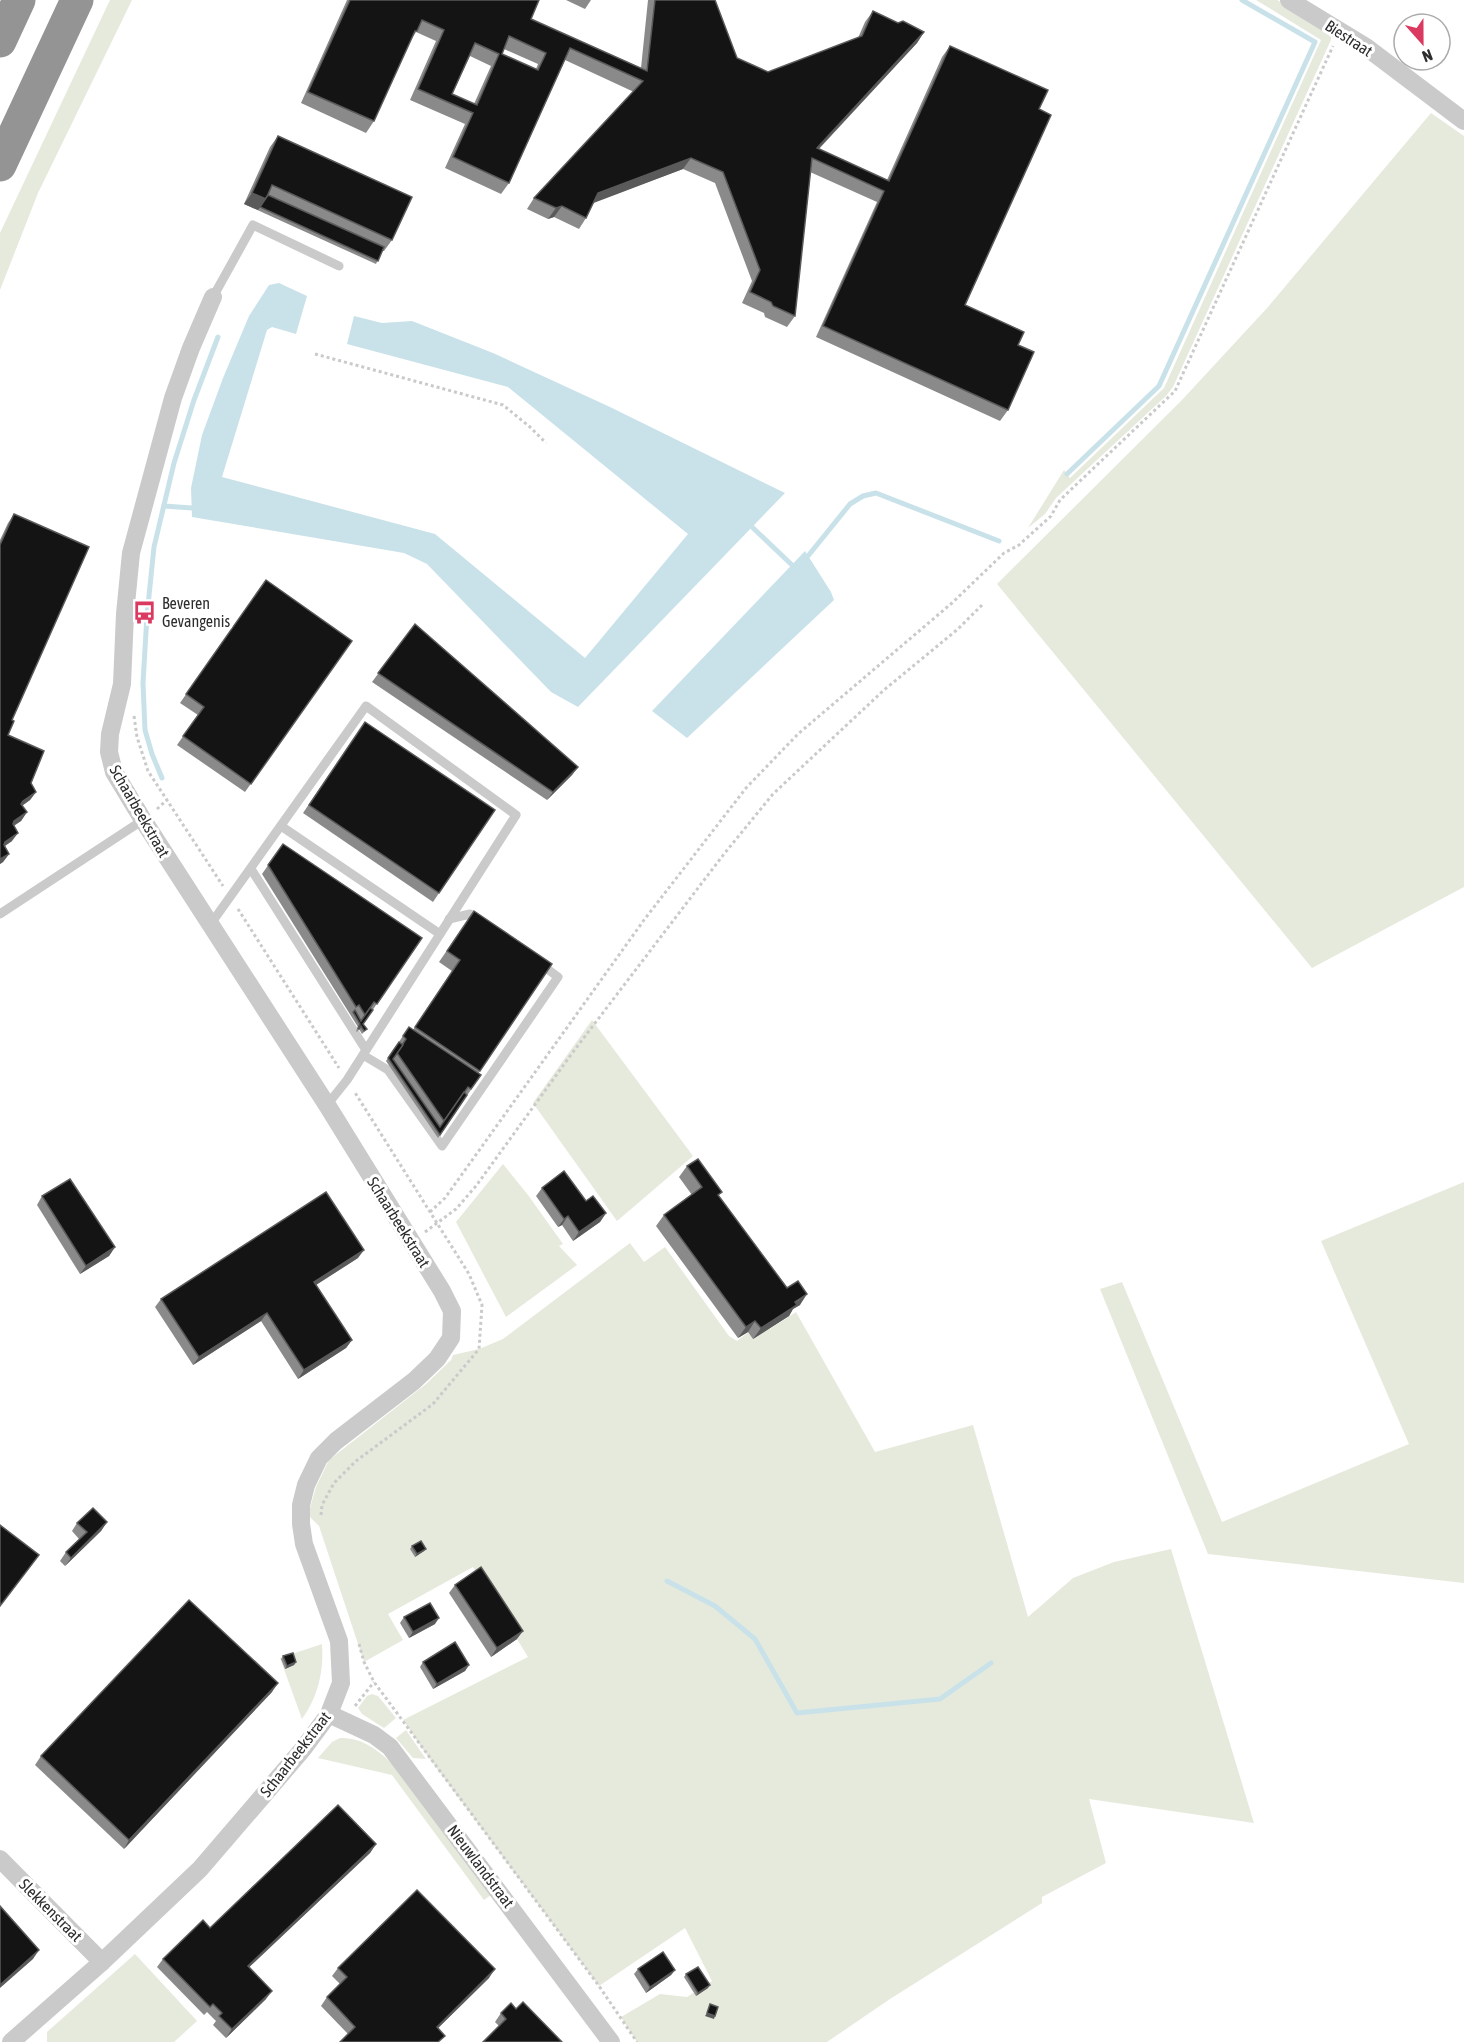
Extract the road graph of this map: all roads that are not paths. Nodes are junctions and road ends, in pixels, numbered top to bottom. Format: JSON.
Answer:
{"nodes":[{"id":1,"x":19,"y":0,"type":"edge"},
{"id":2,"x":77,"y":0,"type":"edge"},
{"id":3,"x":1289,"y":0,"type":"edge"},
{"id":4,"x":0,"y":41,"type":"edge"},
{"id":5,"x":1464,"y":121,"type":"edge"},
{"id":6,"x":0,"y":165,"type":"edge"},
{"id":7,"x":339,"y":266,"type":"dead end"},
{"id":8,"x":213,"y":297,"type":"joint"},
{"id":9,"x":143,"y":820,"type":"junction"},
{"id":10,"x":281,"y":826,"type":"junction"},
{"id":11,"x":251,"y":869,"type":"junction"},
{"id":12,"x":0,"y":914,"type":"edge"},
{"id":13,"x":449,"y":920,"type":"junction"},
{"id":14,"x":210,"y":924,"type":"junction"},
{"id":15,"x":487,"y":927,"type":"edge"},
{"id":16,"x":440,"y":934,"type":"junction"},
{"id":17,"x":532,"y":958,"type":"edge"},
{"id":18,"x":364,"y":1053,"type":"junction"},
{"id":19,"x":327,"y":1105,"type":"junction"},
{"id":20,"x":329,"y":1714,"type":"junction"},
{"id":21,"x":0,"y":1858,"type":"edge"},
{"id":22,"x":102,"y":1962,"type":"junction"},
{"id":23,"x":20,"y":2039,"type":"edge"},
{"id":24,"x":611,"y":2042,"type":"edge"}],
"edges":[{"from":1,"to":4,"type":"highway"},
{"from":2,"to":6,"type":"highway"},
{"from":3,"to":5,"type":"street","name":"Biestraat"},
{"from":7,"to":8,"type":"lane"},
{"from":8,"to":9,"type":"street","name":"Schaarbeekstraat"},
{"from":9,"to":12,"type":"lane"},
{"from":9,"to":14,"type":"street","name":"Schaarbeekstraat"},
{"from":10,"to":11,"type":"lane"},
{"from":10,"to":13,"type":"lane"},
{"from":10,"to":16,"type":"lane"},
{"from":11,"to":14,"type":"lane"},
{"from":11,"to":18,"type":"lane"},
{"from":13,"to":15,"type":"lane"},
{"from":13,"to":16,"type":"lane"},
{"from":14,"to":19,"type":"street","name":"Schaarbeekstraat"},
{"from":16,"to":18,"type":"lane"},
{"from":17,"to":18,"type":"lane"},
{"from":18,"to":19,"type":"lane"},
{"from":19,"to":20,"type":"street","name":"Schaarbeekstraat"},
{"from":20,"to":22,"type":"street","name":"Schaarbeekstraat"},
{"from":20,"to":24,"type":"street","name":"Nieuwlandstraat"},
{"from":21,"to":22,"type":"street","name":"Slekkenstraat"},
{"from":22,"to":23,"type":"street","name":"Schaarbeekstraat"}]}
